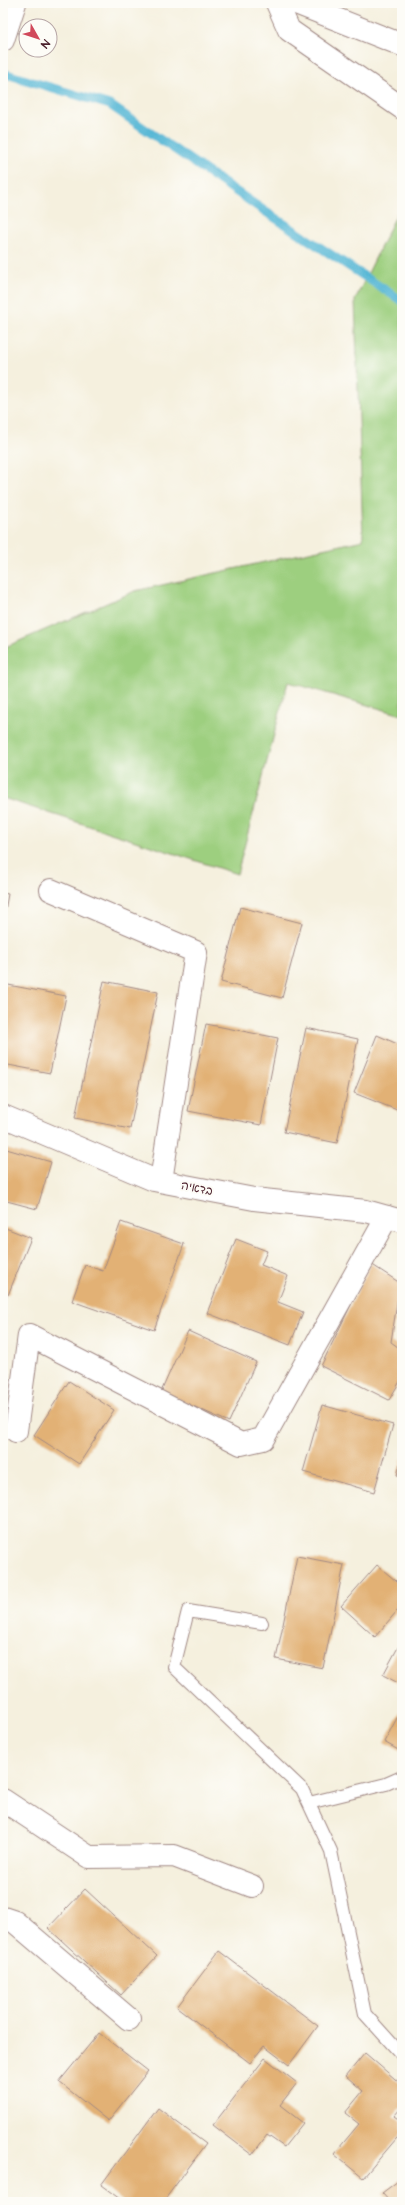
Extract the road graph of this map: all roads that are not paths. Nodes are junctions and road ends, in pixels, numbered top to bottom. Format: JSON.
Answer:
{"nodes":[{"id":1,"x":15,"y":3,"type":"edge"},
{"id":2,"x":277,"y":3,"type":"edge"},
{"id":3,"x":296,"y":3,"type":"edge"},
{"id":4,"x":3,"y":40,"type":"edge"},
{"id":5,"x":402,"y":45,"type":"edge"},
{"id":6,"x":402,"y":108,"type":"edge"},
{"id":7,"x":51,"y":890,"type":"dead end"},
{"id":8,"x":3,"y":1116,"type":"edge"},
{"id":9,"x":161,"y":1181,"type":"junction"},
{"id":10,"x":394,"y":1219,"type":"edge"},
{"id":11,"x":16,"y":1431,"type":"dead end"},
{"id":12,"x":262,"y":1623,"type":"dead end"},
{"id":13,"x":402,"y":1777,"type":"edge"},
{"id":14,"x":3,"y":1800,"type":"edge"},
{"id":15,"x":309,"y":1804,"type":"junction"},
{"id":16,"x":252,"y":1886,"type":"dead end"},
{"id":17,"x":3,"y":1918,"type":"edge"},
{"id":18,"x":129,"y":2019,"type":"dead end"},
{"id":19,"x":402,"y":2055,"type":"edge"}],
"edges":[{"from":1,"to":4,"type":"street"},
{"from":2,"to":6,"type":"street"},
{"from":3,"to":5,"type":"street"},
{"from":7,"to":9,"type":"street"},
{"from":8,"to":9,"type":"street","name":"בדאיה"},
{"from":9,"to":10,"type":"street","name":"בדאיה"},
{"from":10,"to":11,"type":"street"},
{"from":12,"to":15,"type":"lane"},
{"from":13,"to":15,"type":"lane"},
{"from":14,"to":16,"type":"street"},
{"from":15,"to":19,"type":"lane"},
{"from":17,"to":18,"type":"street"}]}
